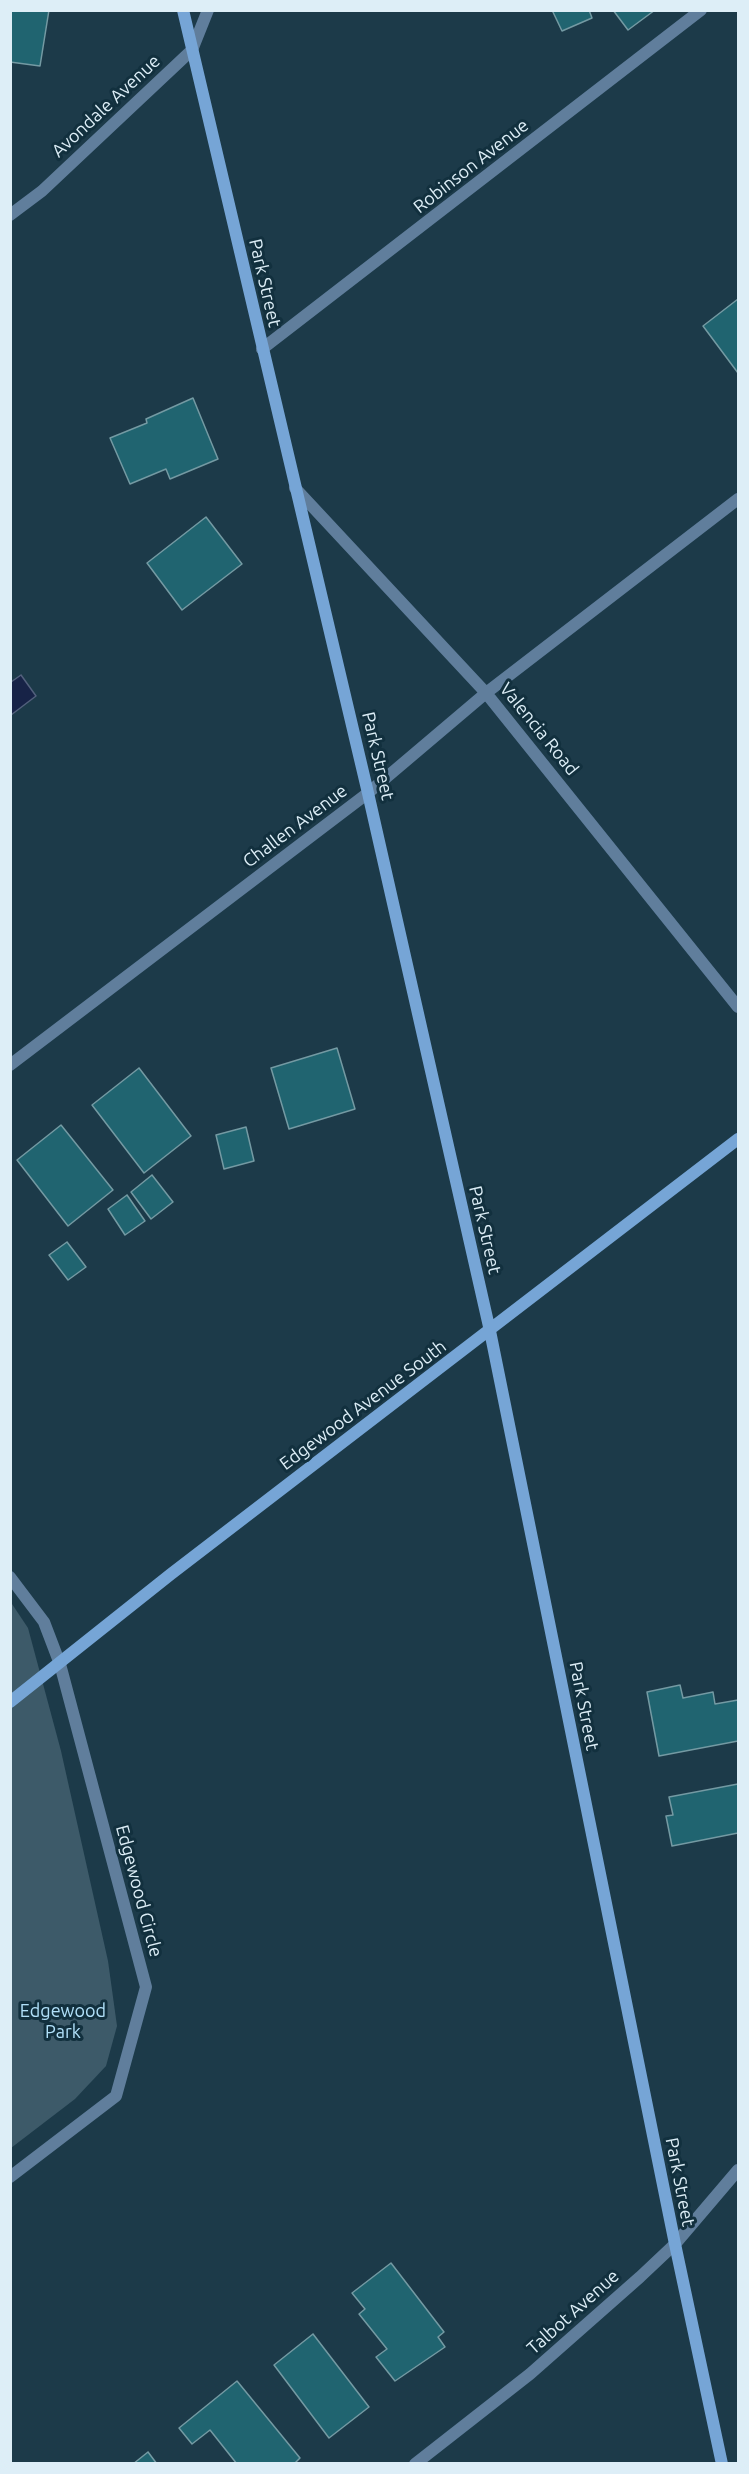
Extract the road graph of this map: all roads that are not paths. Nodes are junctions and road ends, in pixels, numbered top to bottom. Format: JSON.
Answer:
{"nodes":[{"id":1,"x":183,"y":10,"type":"edge"},
{"id":2,"x":208,"y":10,"type":"edge"},
{"id":3,"x":701,"y":10,"type":"edge"},
{"id":4,"x":192,"y":50,"type":"junction"},
{"id":5,"x":10,"y":215,"type":"edge"},
{"id":6,"x":262,"y":349,"type":"junction"},
{"id":7,"x":295,"y":488,"type":"junction"},
{"id":8,"x":738,"y":499,"type":"edge"},
{"id":9,"x":486,"y":693,"type":"junction"},
{"id":10,"x":368,"y":793,"type":"junction"},
{"id":11,"x":738,"y":1006,"type":"edge"},
{"id":12,"x":10,"y":1065,"type":"edge"},
{"id":13,"x":738,"y":1139,"type":"edge"},
{"id":14,"x":490,"y":1331,"type":"junction"},
{"id":15,"x":10,"y":1577,"type":"edge"},
{"id":16,"x":60,"y":1664,"type":"junction"},
{"id":17,"x":10,"y":1702,"type":"edge"},
{"id":18,"x":738,"y":2170,"type":"edge"},
{"id":19,"x":10,"y":2177,"type":"edge"},
{"id":20,"x":675,"y":2244,"type":"junction"},
{"id":21,"x":416,"y":2463,"type":"edge"},
{"id":22,"x":722,"y":2463,"type":"edge"}],
"edges":[{"from":1,"to":4,"type":"street","name":"Park Street"},
{"from":2,"to":4,"type":"street","name":"Avondale Avenue"},
{"from":3,"to":6,"type":"street","name":"Robinson Avenue"},
{"from":4,"to":5,"type":"street","name":"Avondale Avenue"},
{"from":4,"to":6,"type":"street","name":"Park Street"},
{"from":6,"to":7,"type":"street","name":"Park Street"},
{"from":7,"to":9,"type":"street","name":"Valencia Road"},
{"from":7,"to":10,"type":"street","name":"Park Street"},
{"from":8,"to":9,"type":"street","name":"Challen Avenue"},
{"from":9,"to":10,"type":"street","name":"Challen Avenue"},
{"from":9,"to":11,"type":"street","name":"Valencia Road"},
{"from":10,"to":12,"type":"street","name":"Challen Avenue"},
{"from":10,"to":14,"type":"street","name":"Park Street"},
{"from":13,"to":14,"type":"street","name":"Edgewood Avenue South"},
{"from":14,"to":16,"type":"street","name":"Edgewood Avenue South"},
{"from":14,"to":20,"type":"street","name":"Park Street"},
{"from":15,"to":16,"type":"street","name":"Edgewood Circle"},
{"from":16,"to":17,"type":"street","name":"Edgewood Avenue South"},
{"from":16,"to":19,"type":"street","name":"Edgewood Circle"},
{"from":18,"to":20,"type":"street","name":"Talbot Avenue"},
{"from":20,"to":21,"type":"street","name":"Talbot Avenue"},
{"from":20,"to":22,"type":"street","name":"Park Street"}]}
